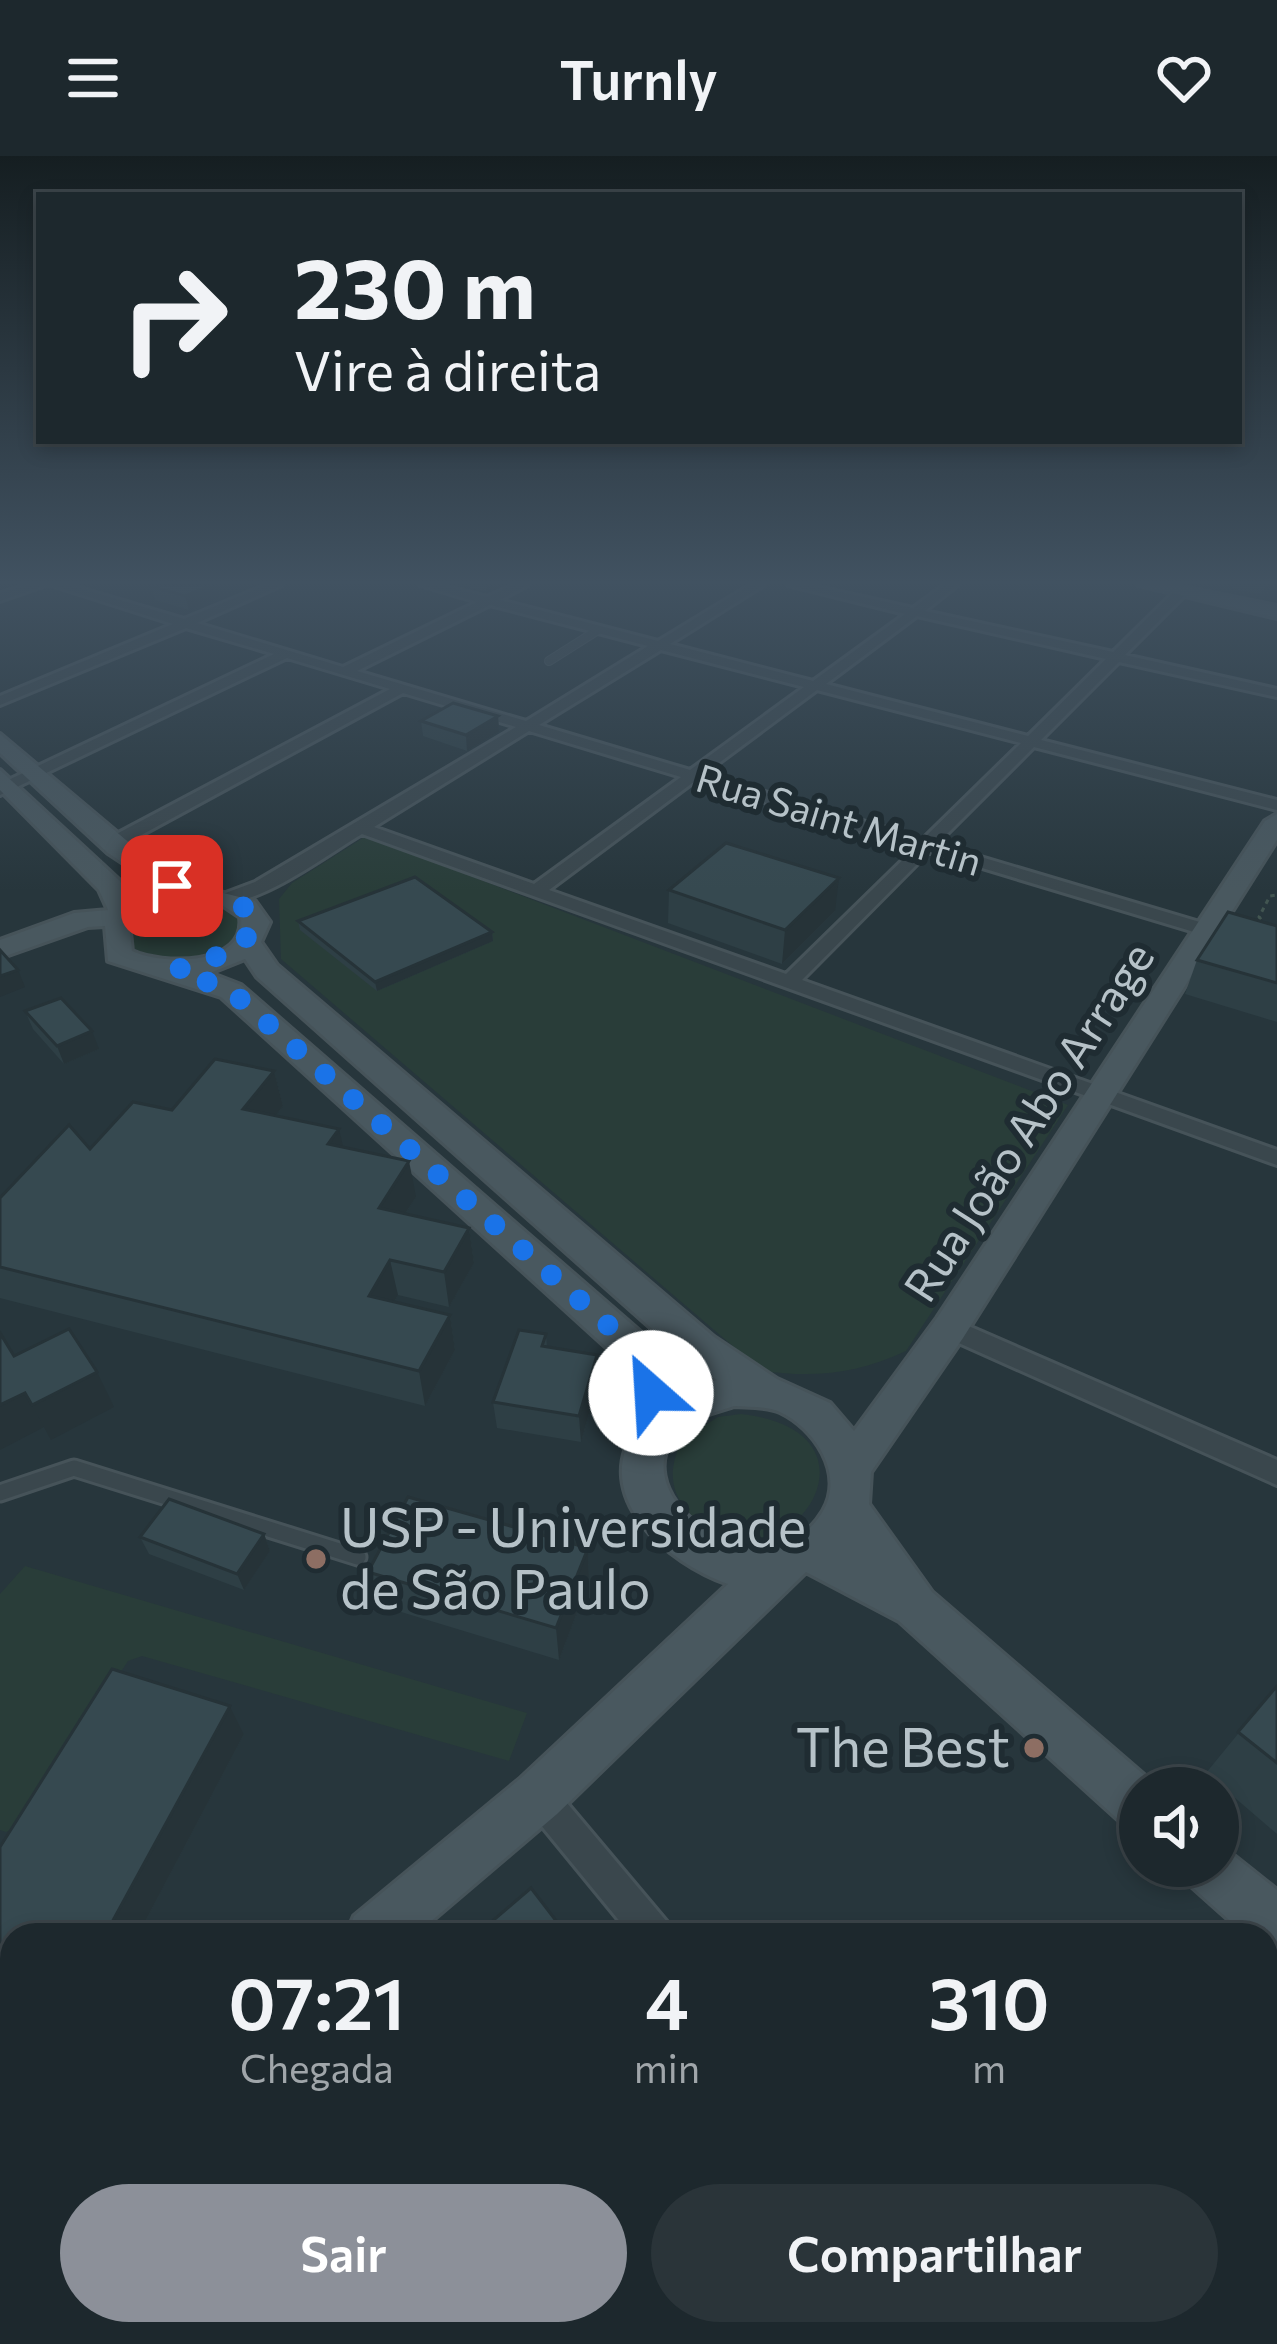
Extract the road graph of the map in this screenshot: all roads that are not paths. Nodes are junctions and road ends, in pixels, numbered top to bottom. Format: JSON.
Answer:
{"nodes":[{"id":1,"x":219,"y":687,"type":"edge"},
{"id":2,"x":393,"y":687,"type":"edge"},
{"id":3,"x":595,"y":687,"type":"edge"},
{"id":4,"x":809,"y":687,"type":"edge"},
{"id":5,"x":820,"y":687,"type":"edge"},
{"id":6,"x":1088,"y":687,"type":"edge"},
{"id":7,"x":399,"y":689,"type":"junction"},
{"id":8,"x":531,"y":726,"type":"junction"},
{"id":9,"x":0,"y":741,"type":"edge"},
{"id":10,"x":1033,"y":741,"type":"junction"},
{"id":11,"x":40,"y":773,"type":"junction"},
{"id":12,"x":693,"y":775,"type":"junction"},
{"id":13,"x":4,"y":784,"type":"edge"},
{"id":14,"x":1277,"y":805,"type":"edge"},
{"id":15,"x":1277,"y":821,"type":"edge"},
{"id":16,"x":362,"y":828,"type":"junction"},
{"id":17,"x":115,"y":842,"type":"junction"},
{"id":18,"x":926,"y":847,"type":"junction"},
{"id":19,"x":537,"y":890,"type":"junction"},
{"id":20,"x":195,"y":895,"type":"junction"},
{"id":21,"x":229,"y":898,"type":"junction"},
{"id":22,"x":134,"y":913,"type":"junction"},
{"id":23,"x":1207,"y":930,"type":"junction"},
{"id":24,"x":247,"y":942,"type":"junction"},
{"id":25,"x":0,"y":950,"type":"edge"},
{"id":26,"x":1277,"y":951,"type":"edge"},
{"id":27,"x":176,"y":970,"type":"junction"},
{"id":28,"x":789,"y":982,"type":"junction"},
{"id":29,"x":1101,"y":1095,"type":"junction"},
{"id":30,"x":1277,"y":1158,"type":"edge"},
{"id":31,"x":950,"y":1328,"type":"junction"},
{"id":32,"x":764,"y":1391,"type":"junction"},
{"id":33,"x":657,"y":1426,"type":"junction"},
{"id":34,"x":1277,"y":1473,"type":"edge"},
{"id":35,"x":849,"y":1488,"type":"junction"},
{"id":36,"x":0,"y":1493,"type":"edge"},
{"id":37,"x":358,"y":1557,"type":"dead end"},
{"id":38,"x":796,"y":1557,"type":"junction"},
{"id":39,"x":916,"y":1607,"type":"junction"},
{"id":40,"x":1119,"y":1786,"type":"edge"},
{"id":41,"x":539,"y":1796,"type":"junction"},
{"id":42,"x":1233,"y":1887,"type":"edge"},
{"id":43,"x":387,"y":1923,"type":"edge"},
{"id":44,"x":644,"y":1923,"type":"edge"},
{"id":45,"x":1274,"y":1923,"type":"edge"}],
"edges":[{"from":1,"to":11,"type":"street"},
{"from":2,"to":7,"type":"street","name":"Rua Saint Martin"},
{"from":3,"to":8,"type":"street"},
{"from":4,"to":12,"type":"street"},
{"from":5,"to":10,"type":"street"},
{"from":6,"to":10,"type":"street"},
{"from":7,"to":8,"type":"street","name":"Rua Saint Martin"},
{"from":7,"to":17,"type":"street"},
{"from":8,"to":12,"type":"street","name":"Rua Saint Martin"},
{"from":8,"to":16,"type":"street"},
{"from":9,"to":11,"type":"street"},
{"from":10,"to":14,"type":"street"},
{"from":10,"to":18,"type":"street"},
{"from":11,"to":13,"type":"street"},
{"from":11,"to":17,"type":"street"},
{"from":12,"to":18,"type":"street","name":"Rua Saint Martin"},
{"from":12,"to":19,"type":"street"},
{"from":13,"to":22,"type":"street"},
{"from":15,"to":23,"type":"street","name":"Rua João Abo Arrage"},
{"from":16,"to":19,"type":"street"},
{"from":16,"to":21,"type":"street"},
{"from":17,"to":20,"type":"street"},
{"from":18,"to":23,"type":"street","name":"Rua Saint Martin"},
{"from":18,"to":28,"type":"street"},
{"from":19,"to":28,"type":"street"},
{"from":20,"to":21,"type":"street"},
{"from":20,"to":22,"type":"street"},
{"from":21,"to":24,"type":"street"},
{"from":22,"to":25,"type":"street"},
{"from":22,"to":27,"type":"street"},
{"from":23,"to":26,"type":"street","name":"Rua Saint Martin"},
{"from":23,"to":29,"type":"street","name":"Rua João Abo Arrage"},
{"from":24,"to":27,"type":"street"},
{"from":24,"to":32,"type":"street"},
{"from":27,"to":33,"type":"street"},
{"from":28,"to":29,"type":"street"},
{"from":29,"to":30,"type":"street"},
{"from":29,"to":31,"type":"street","name":"Rua João Abo Arrage"},
{"from":31,"to":34,"type":"street"},
{"from":31,"to":35,"type":"street","name":"Rua João Abo Arrage"},
{"from":32,"to":33,"type":"street"},
{"from":32,"to":35,"type":"street"},
{"from":33,"to":38,"type":"street"},
{"from":35,"to":38,"type":"street"},
{"from":35,"to":39,"type":"street"},
{"from":36,"to":37,"type":"lane"},
{"from":38,"to":39,"type":"street"},
{"from":38,"to":41,"type":"street"},
{"from":39,"to":40,"type":"street"},
{"from":41,"to":43,"type":"street"},
{"from":41,"to":44,"type":"street"},
{"from":42,"to":45,"type":"street"}]}
